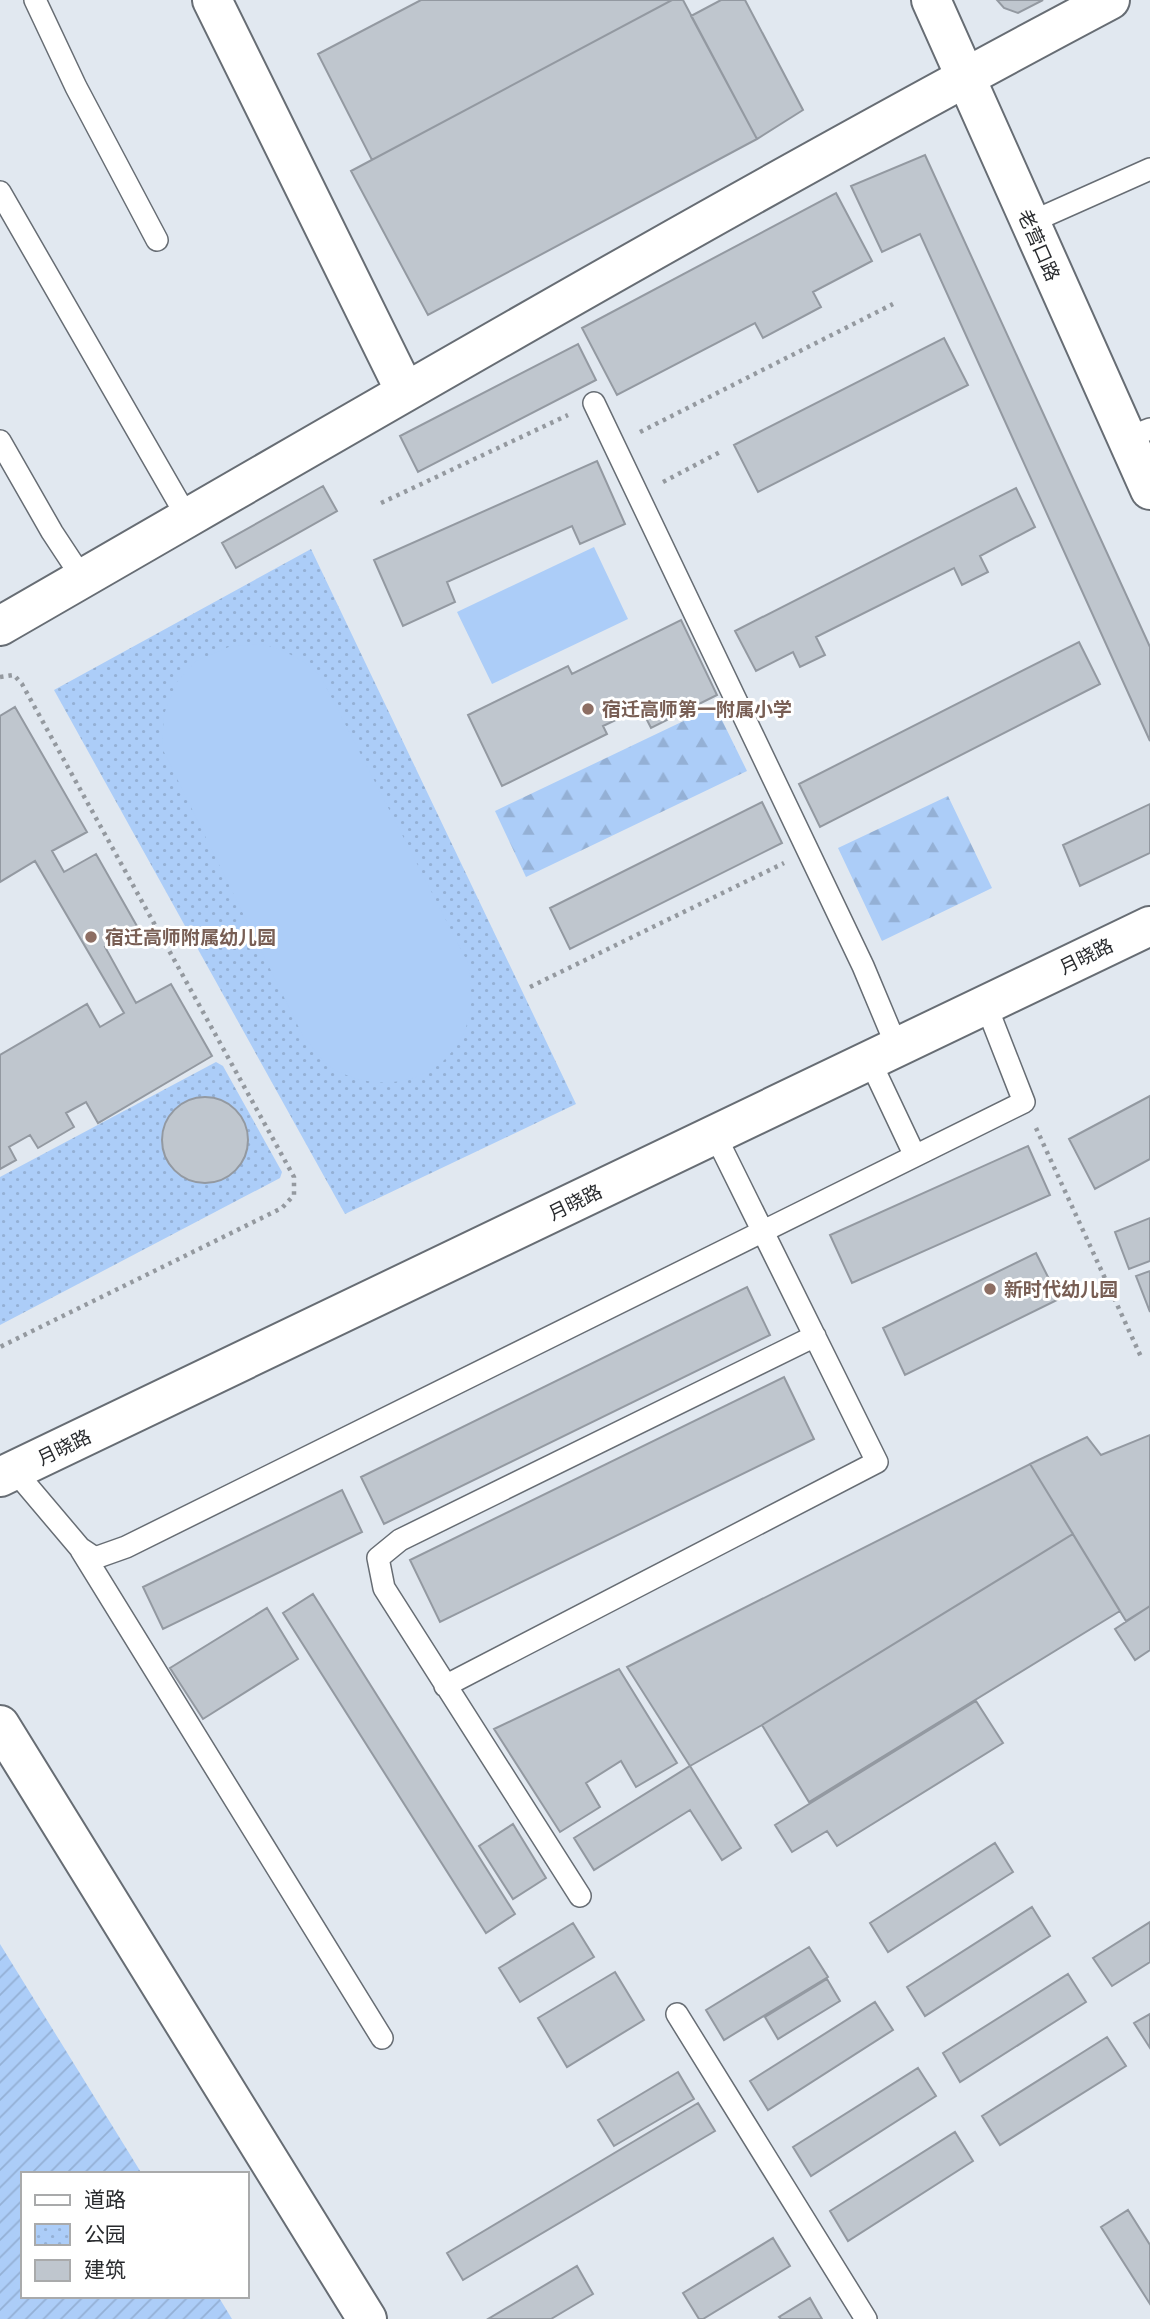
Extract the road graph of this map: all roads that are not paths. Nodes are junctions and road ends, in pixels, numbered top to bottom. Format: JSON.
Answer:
{"nodes":[{"id":1,"x":35,"y":0,"type":"edge"},
{"id":2,"x":212,"y":0,"type":"edge"},
{"id":3,"x":931,"y":0,"type":"edge"},
{"id":4,"x":1110,"y":0,"type":"edge"},
{"id":5,"x":966,"y":76,"type":"junction"},
{"id":6,"x":1150,"y":169,"type":"edge"},
{"id":7,"x":0,"y":192,"type":"edge"},
{"id":8,"x":1029,"y":223,"type":"junction"},
{"id":9,"x":157,"y":240,"type":"dead end"},
{"id":10,"x":405,"y":391,"type":"junction"},
{"id":11,"x":594,"y":403,"type":"road end"},
{"id":12,"x":1138,"y":434,"type":"edge"},
{"id":13,"x":0,"y":441,"type":"edge"},
{"id":14,"x":1150,"y":490,"type":"edge"},
{"id":15,"x":187,"y":517,"type":"junction"},
{"id":16,"x":83,"y":579,"type":"junction"},
{"id":17,"x":0,"y":626,"type":"edge"},
{"id":18,"x":1150,"y":926,"type":"edge"},
{"id":19,"x":986,"y":1005,"type":"junction"},
{"id":20,"x":883,"y":1054,"type":"junction"},
{"id":21,"x":715,"y":1135,"type":"junction"},
{"id":22,"x":915,"y":1156,"type":"junction"},
{"id":23,"x":763,"y":1232,"type":"junction"},
{"id":24,"x":815,"y":1336,"type":"junction"},
{"id":25,"x":7,"y":1474,"type":"edge"},
{"id":26,"x":80,"y":1548,"type":"junction"},
{"id":27,"x":445,"y":1686,"type":"junction"},
{"id":28,"x":0,"y":1725,"type":"edge"},
{"id":29,"x":580,"y":1896,"type":"dead end"},
{"id":30,"x":677,"y":2014,"type":"dead end"},
{"id":31,"x":382,"y":2038,"type":"dead end"},
{"id":32,"x":367,"y":2319,"type":"edge"},
{"id":33,"x":866,"y":2319,"type":"edge"}],
"edges":[{"from":1,"to":9,"type":"lane"},
{"from":2,"to":10,"type":"street"},
{"from":3,"to":5,"type":"street","name":"老营口路"},
{"from":4,"to":5,"type":"street"},
{"from":5,"to":8,"type":"street","name":"老营口路"},
{"from":5,"to":10,"type":"street"},
{"from":6,"to":8,"type":"lane"},
{"from":7,"to":15,"type":"lane"},
{"from":8,"to":12,"type":"street","name":"老营口路"},
{"from":10,"to":15,"type":"street"},
{"from":11,"to":20,"type":"lane"},
{"from":12,"to":14,"type":"street","name":"老营口路"},
{"from":13,"to":16,"type":"lane"},
{"from":15,"to":16,"type":"street"},
{"from":16,"to":17,"type":"street"},
{"from":18,"to":19,"type":"street","name":"月晓路"},
{"from":19,"to":20,"type":"street","name":"月晓路"},
{"from":19,"to":22,"type":"lane"},
{"from":20,"to":21,"type":"street","name":"月晓路"},
{"from":20,"to":22,"type":"lane"},
{"from":21,"to":23,"type":"lane"},
{"from":21,"to":25,"type":"street","name":"月晓路"},
{"from":22,"to":23,"type":"lane"},
{"from":23,"to":24,"type":"lane"},
{"from":23,"to":26,"type":"lane"},
{"from":24,"to":27,"type":"lane"},
{"from":24,"to":27,"type":"lane"},
{"from":25,"to":26,"type":"lane"},
{"from":26,"to":31,"type":"lane"},
{"from":27,"to":29,"type":"lane"},
{"from":28,"to":32,"type":"street"},
{"from":30,"to":33,"type":"lane"}]}
